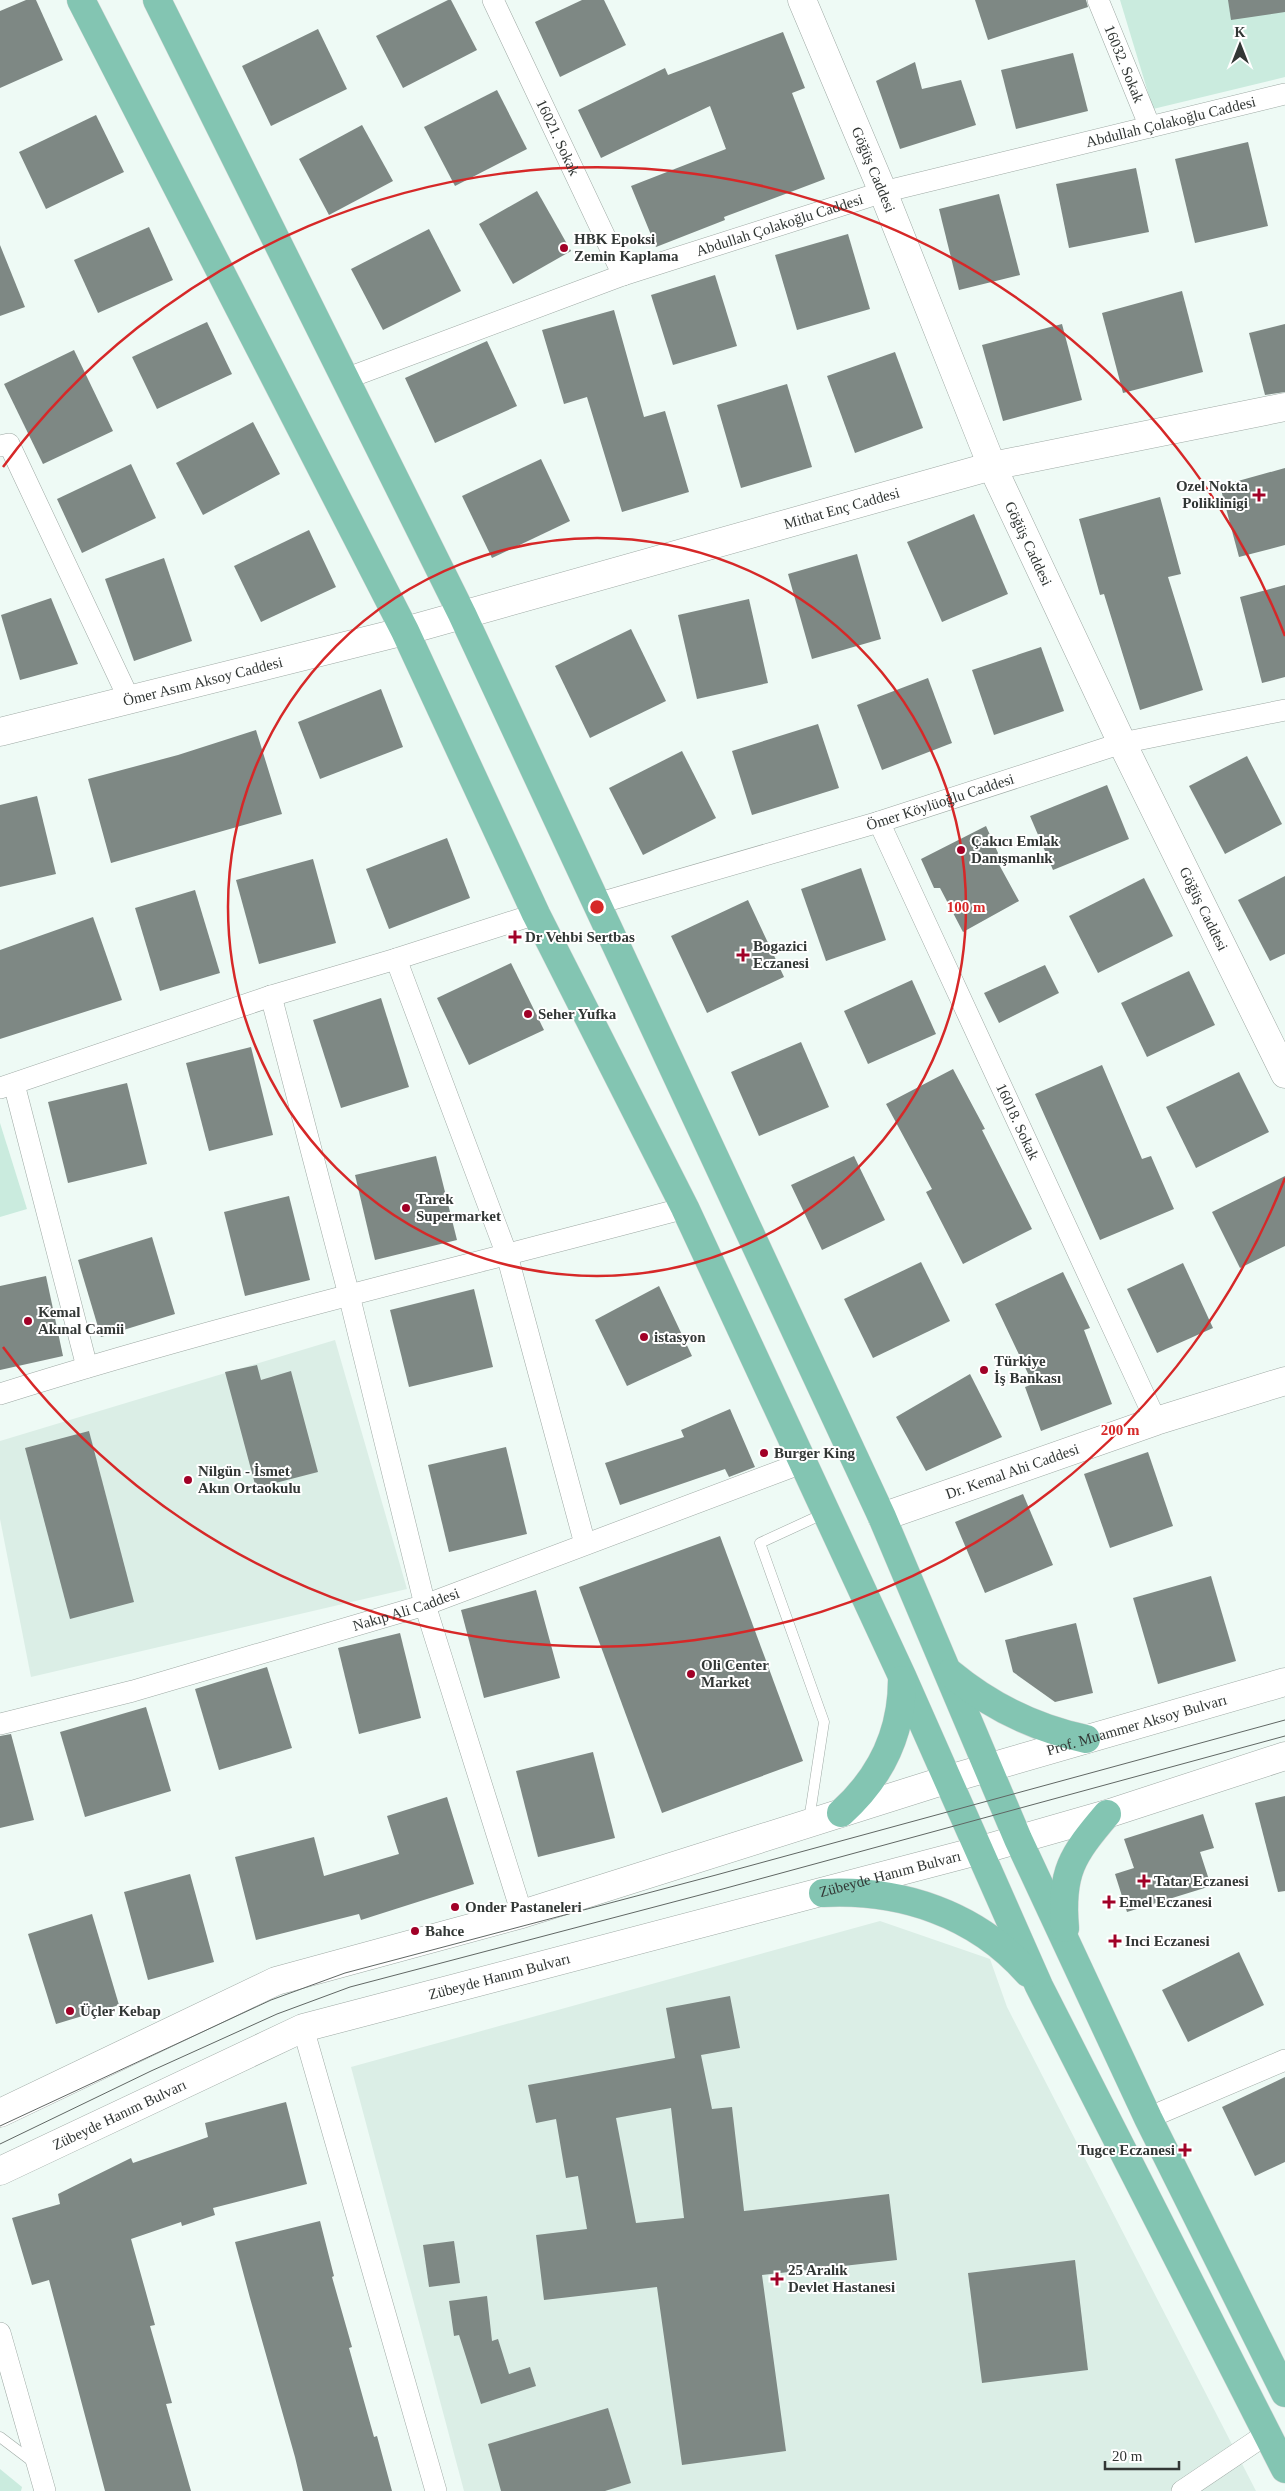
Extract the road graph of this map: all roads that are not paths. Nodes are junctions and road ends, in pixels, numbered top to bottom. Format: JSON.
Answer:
{"nodes":[{"id":1,"x":81,"y":0,"type":"edge"},
{"id":2,"x":157,"y":0,"type":"edge"},
{"id":3,"x":493,"y":0,"type":"edge"},
{"id":4,"x":802,"y":0,"type":"edge"},
{"id":5,"x":1098,"y":0,"type":"edge"},
{"id":6,"x":1285,"y":94,"type":"edge"},
{"id":7,"x":1150,"y":127,"type":"junction"},
{"id":8,"x":883,"y":192,"type":"junction"},
{"id":9,"x":623,"y":275,"type":"junction"},
{"id":10,"x":345,"y":379,"type":"junction"},
{"id":11,"x":1285,"y":408,"type":"edge"},
{"id":12,"x":0,"y":446,"type":"edge"},
{"id":13,"x":992,"y":466,"type":"junction"},
{"id":14,"x":462,"y":614,"type":"junction"},
{"id":15,"x":405,"y":630,"type":"junction"},
{"id":16,"x":130,"y":701,"type":"junction"},
{"id":17,"x":1285,"y":710,"type":"edge"},
{"id":18,"x":0,"y":732,"type":"edge"},
{"id":19,"x":1122,"y":743,"type":"junction"},
{"id":20,"x":879,"y":822,"type":"junction"},
{"id":21,"x":596,"y":904,"type":"junction"},
{"id":22,"x":536,"y":914,"type":"junction"},
{"id":23,"x":396,"y":959,"type":"junction"},
{"id":24,"x":271,"y":996,"type":"junction"},
{"id":25,"x":1285,"y":1074,"type":"edge"},
{"id":26,"x":7,"y":1086,"type":"edge"},
{"id":27,"x":685,"y":1208,"type":"junction"},
{"id":28,"x":506,"y":1256,"type":"junction"},
{"id":29,"x":350,"y":1295,"type":"junction"},
{"id":30,"x":87,"y":1367,"type":"junction"},
{"id":31,"x":1285,"y":1381,"type":"edge"},
{"id":32,"x":0,"y":1394,"type":"edge"},
{"id":33,"x":1156,"y":1421,"type":"junction"},
{"id":34,"x":802,"y":1462,"type":"junction"},
{"id":35,"x":826,"y":1513,"type":"junction"},
{"id":36,"x":882,"y":1518,"type":"junction"},
{"id":37,"x":585,"y":1544,"type":"junction"},
{"id":38,"x":425,"y":1605,"type":"junction"},
{"id":39,"x":947,"y":1670,"type":"junction"},
{"id":40,"x":902,"y":1676,"type":"junction"},
{"id":41,"x":1285,"y":1682,"type":"edge"},
{"id":42,"x":0,"y":1724,"type":"edge"},
{"id":43,"x":1086,"y":1739,"type":"junction"},
{"id":44,"x":1285,"y":1756,"type":"edge"},
{"id":45,"x":989,"y":1767,"type":"junction"},
{"id":46,"x":950,"y":1779,"type":"junction"},
{"id":47,"x":841,"y":1813,"type":"junction"},
{"id":48,"x":1106,"y":1814,"type":"junction"},
{"id":49,"x":808,"y":1823,"type":"junction"},
{"id":50,"x":1018,"y":1838,"type":"junction"},
{"id":51,"x":981,"y":1850,"type":"junction"},
{"id":52,"x":823,"y":1893,"type":"junction"},
{"id":53,"x":522,"y":1914,"type":"junction"},
{"id":54,"x":1066,"y":1940,"type":"junction"},
{"id":55,"x":1040,"y":1986,"type":"junction"},
{"id":56,"x":303,"y":2028,"type":"junction"},
{"id":57,"x":1285,"y":2060,"type":"edge"},
{"id":58,"x":0,"y":2113,"type":"edge"},
{"id":59,"x":1148,"y":2118,"type":"junction"},
{"id":60,"x":0,"y":2171,"type":"edge"},
{"id":61,"x":0,"y":2333,"type":"edge"},
{"id":62,"x":1285,"y":2393,"type":"edge"},
{"id":63,"x":1268,"y":2433,"type":"junction"},
{"id":64,"x":0,"y":2437,"type":"edge"},
{"id":65,"x":38,"y":2466,"type":"junction"},
{"id":66,"x":1285,"y":2469,"type":"edge"},
{"id":67,"x":45,"y":2491,"type":"edge"},
{"id":68,"x":436,"y":2491,"type":"edge"},
{"id":69,"x":1182,"y":2491,"type":"edge"}],
"edges":[{"from":1,"to":15,"type":"main road"},
{"from":2,"to":10,"type":"main road"},
{"from":3,"to":9,"type":"street","name":"16021. Sokak"},
{"from":4,"to":8,"type":"main road","name":"Göğüş Caddesi"},
{"from":5,"to":7,"type":"street","name":"16032. Sokak"},
{"from":6,"to":7,"type":"street","name":"Abdullah Çolakoğlu Caddesi"},
{"from":7,"to":8,"type":"street","name":"Abdullah Çolakoğlu Caddesi"},
{"from":8,"to":9,"type":"street","name":"Abdullah Çolakoğlu Caddesi"},
{"from":8,"to":13,"type":"main road","name":"Göğüş Caddesi"},
{"from":9,"to":10,"type":"street","name":"Abdullah Çolakoğlu Caddesi"},
{"from":10,"to":14,"type":"main road"},
{"from":11,"to":13,"type":"main road","name":"Mithat Enç Caddesi"},
{"from":12,"to":16,"type":"street"},
{"from":13,"to":14,"type":"main road","name":"Mithat Enç Caddesi"},
{"from":13,"to":19,"type":"main road","name":"Göğüş Caddesi"},
{"from":14,"to":15,"type":"main road","name":"Mithat Enç Caddesi"},
{"from":14,"to":21,"type":"main road"},
{"from":15,"to":16,"type":"main road","name":"Ömer Asım Aksoy Caddesi"},
{"from":15,"to":22,"type":"main road"},
{"from":16,"to":18,"type":"main road","name":"Ömer Asım Aksoy Caddesi"},
{"from":17,"to":19,"type":"street","name":"Ömer Köylüoğlu Caddesi"},
{"from":19,"to":20,"type":"street","name":"Ömer Köylüoğlu Caddesi"},
{"from":19,"to":25,"type":"main road","name":"Göğüş Caddesi"},
{"from":20,"to":21,"type":"street","name":"Ömer Köylüoğlu Caddesi"},
{"from":20,"to":33,"type":"street","name":"16018. Sokak"},
{"from":21,"to":36,"type":"main road"},
{"from":22,"to":23,"type":"street"},
{"from":22,"to":27,"type":"main road"},
{"from":23,"to":24,"type":"street"},
{"from":23,"to":28,"type":"street"},
{"from":24,"to":26,"type":"street"},
{"from":24,"to":29,"type":"street"},
{"from":26,"to":30,"type":"street"},
{"from":27,"to":28,"type":"street"},
{"from":27,"to":34,"type":"main road"},
{"from":28,"to":29,"type":"street"},
{"from":28,"to":37,"type":"street"},
{"from":29,"to":30,"type":"street"},
{"from":29,"to":38,"type":"street"},
{"from":30,"to":32,"type":"street"},
{"from":31,"to":33,"type":"main road","name":"Dr. Kemal Ahi Caddesi"},
{"from":33,"to":36,"type":"main road","name":"Dr. Kemal Ahi Caddesi"},
{"from":34,"to":35,"type":"main road"},
{"from":34,"to":37,"type":"street","name":"Nakıp Ali Caddesi"},
{"from":35,"to":40,"type":"main road"},
{"from":35,"to":49,"type":"lane"},
{"from":36,"to":39,"type":"main road"},
{"from":37,"to":38,"type":"street","name":"Nakıp Ali Caddesi"},
{"from":38,"to":42,"type":"street","name":"Nakıp Ali Caddesi"},
{"from":38,"to":53,"type":"street"},
{"from":39,"to":43,"type":"main road"},
{"from":39,"to":45,"type":"main road"},
{"from":40,"to":46,"type":"main road"},
{"from":40,"to":47,"type":"main road"},
{"from":41,"to":43,"type":"main road","name":"Prof. Muammer Aksoy Bulvarı"},
{"from":43,"to":45,"type":"main road","name":"Prof. Muammer Aksoy Bulvarı"},
{"from":44,"to":48,"type":"main road"},
{"from":45,"to":46,"type":"main road"},
{"from":45,"to":50,"type":"main road"},
{"from":46,"to":47,"type":"main road"},
{"from":46,"to":51,"type":"main road"},
{"from":47,"to":49,"type":"main road"},
{"from":48,"to":50,"type":"main road"},
{"from":48,"to":54,"type":"main road"},
{"from":49,"to":53,"type":"main road"},
{"from":50,"to":51,"type":"main road","name":"Zübeyde Hanım Bulvarı"},
{"from":50,"to":54,"type":"main road"},
{"from":51,"to":52,"type":"main road","name":"Zübeyde Hanım Bulvarı"},
{"from":51,"to":55,"type":"main road"},
{"from":52,"to":55,"type":"main road"},
{"from":52,"to":56,"type":"main road","name":"Zübeyde Hanım Bulvarı"},
{"from":53,"to":58,"type":"main road"},
{"from":54,"to":59,"type":"main road"},
{"from":55,"to":63,"type":"main road"},
{"from":56,"to":60,"type":"main road","name":"Zübeyde Hanım Bulvarı"},
{"from":56,"to":68,"type":"street"},
{"from":57,"to":59,"type":"street"},
{"from":59,"to":62,"type":"main road"},
{"from":61,"to":65,"type":"street"},
{"from":63,"to":66,"type":"main road"},
{"from":63,"to":69,"type":"street"},
{"from":64,"to":65,"type":"lane"},
{"from":65,"to":67,"type":"street"}]}
